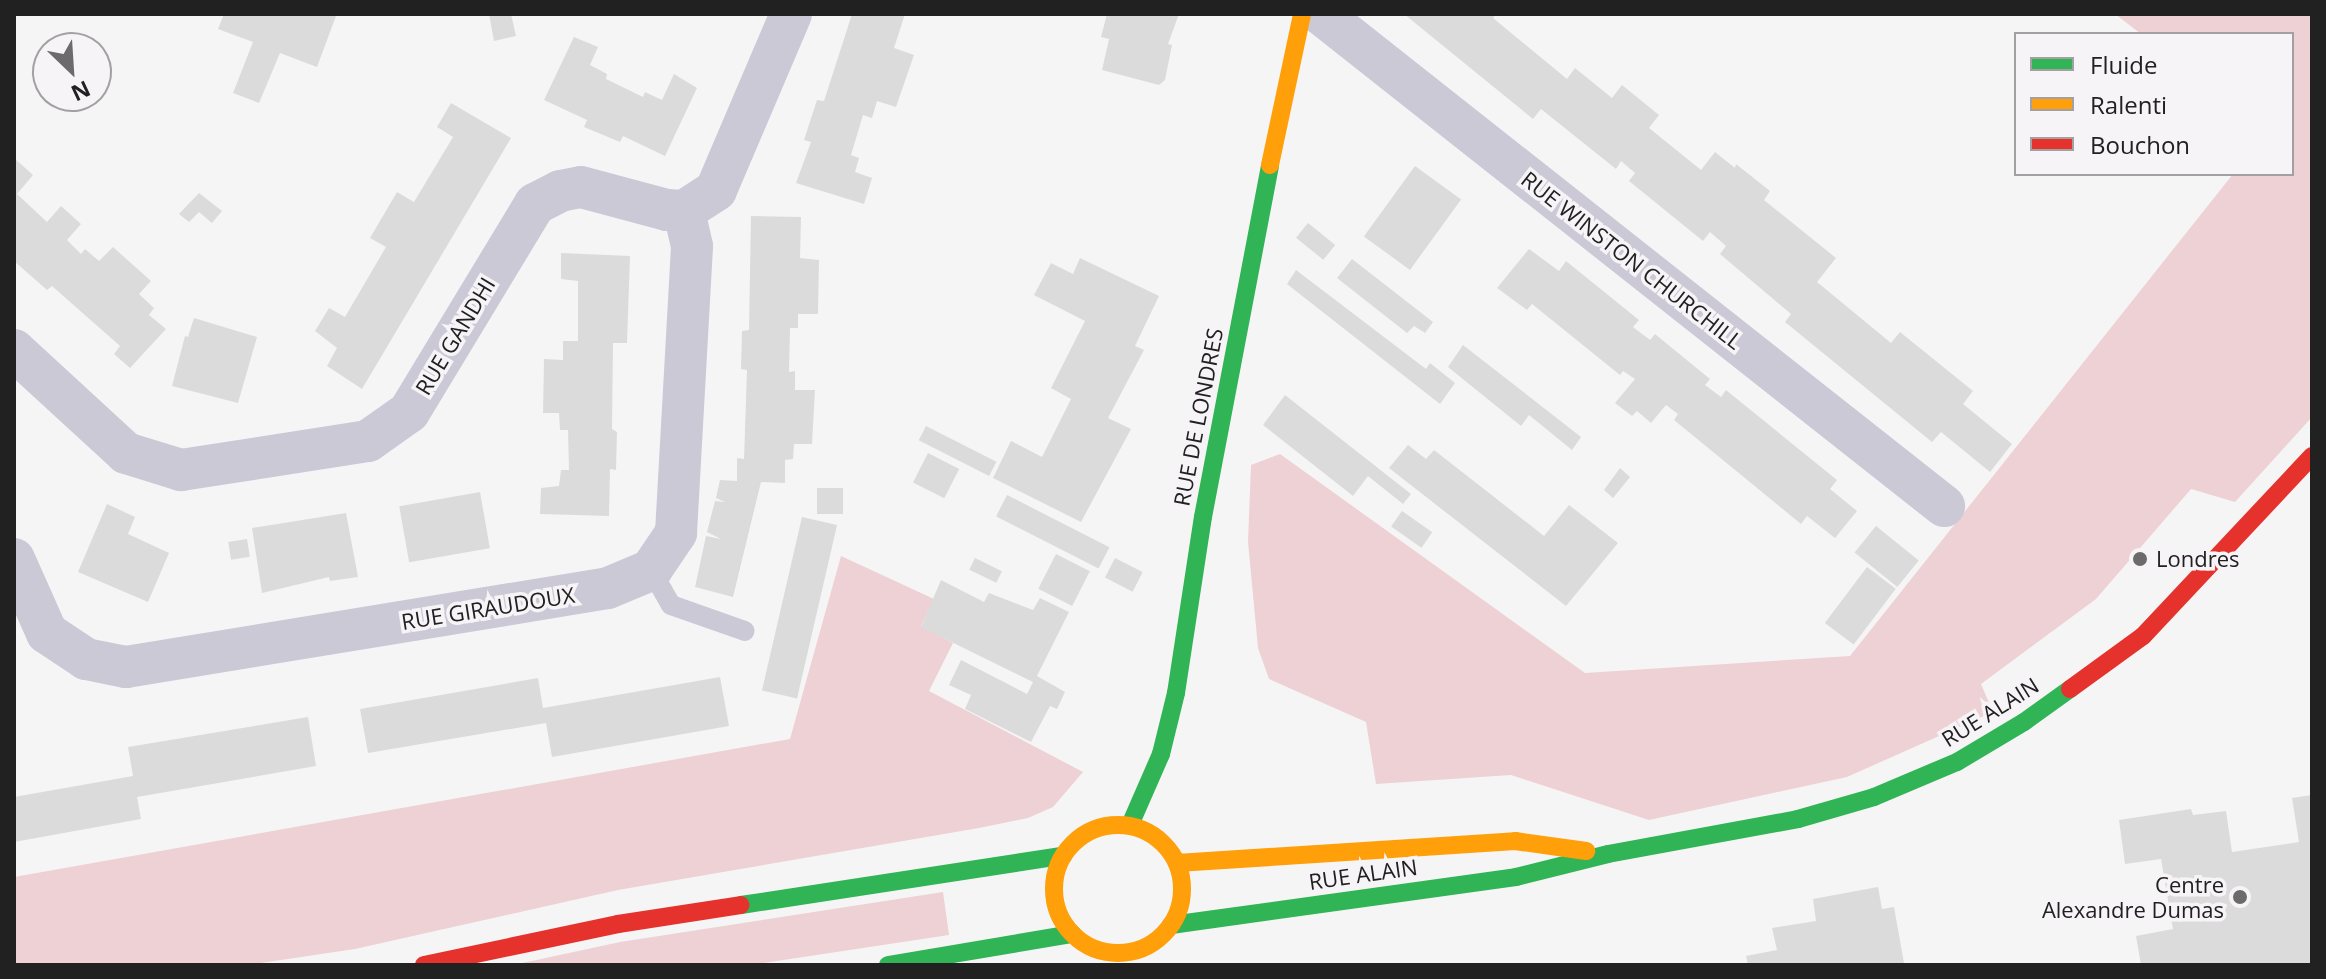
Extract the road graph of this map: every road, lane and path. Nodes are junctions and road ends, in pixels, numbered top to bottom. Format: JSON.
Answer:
{"nodes":[{"id":1,"x":791,"y":14,"type":"edge"},
{"id":2,"x":1302,"y":14,"type":"edge"},
{"id":3,"x":1321,"y":14,"type":"edge"},
{"id":4,"x":684,"y":211,"type":"junction"},
{"id":5,"x":14,"y":350,"type":"edge"},
{"id":6,"x":2312,"y":456,"type":"edge"},
{"id":7,"x":1944,"y":506,"type":"dead end"},
{"id":8,"x":14,"y":559,"type":"edge"},
{"id":9,"x":651,"y":570,"type":"junction"},
{"id":10,"x":745,"y":631,"type":"dead end"},
{"id":11,"x":1130,"y":825,"type":"junction"},
{"id":12,"x":1608,"y":854,"type":"junction"},
{"id":13,"x":1063,"y":856,"type":"junction"},
{"id":14,"x":1177,"y":863,"type":"junction"},
{"id":15,"x":1171,"y":925,"type":"junction"},
{"id":16,"x":1072,"y":934,"type":"junction"},
{"id":17,"x":1107,"y":958,"type":"edge"},
{"id":18,"x":424,"y":965,"type":"edge"},
{"id":19,"x":888,"y":965,"type":"edge"}],
"edges":[{"from":1,"to":4,"type":"street"},
{"from":2,"to":11,"type":"main road","name":"RUE DE LONDRES"},
{"from":3,"to":7,"type":"street","name":"RUE WINSTON CHURCHILL"},
{"from":4,"to":5,"type":"street","name":"RUE GANDHI"},
{"from":4,"to":9,"type":"street"},
{"from":6,"to":12,"type":"main road","name":"RUE ALAIN"},
{"from":8,"to":9,"type":"street","name":"RUE GIRAUDOUX"},
{"from":9,"to":10,"type":"lane"},
{"from":11,"to":13,"type":"main road"},
{"from":11,"to":14,"type":"main road"},
{"from":12,"to":14,"type":"main road","name":"RUE ALAIN"},
{"from":12,"to":15,"type":"main road","name":"RUE ALAIN"},
{"from":13,"to":16,"type":"main road"},
{"from":13,"to":18,"type":"main road"},
{"from":14,"to":15,"type":"main road"},
{"from":15,"to":17,"type":"main road"},
{"from":16,"to":17,"type":"main road"},
{"from":16,"to":19,"type":"main road"}]}
